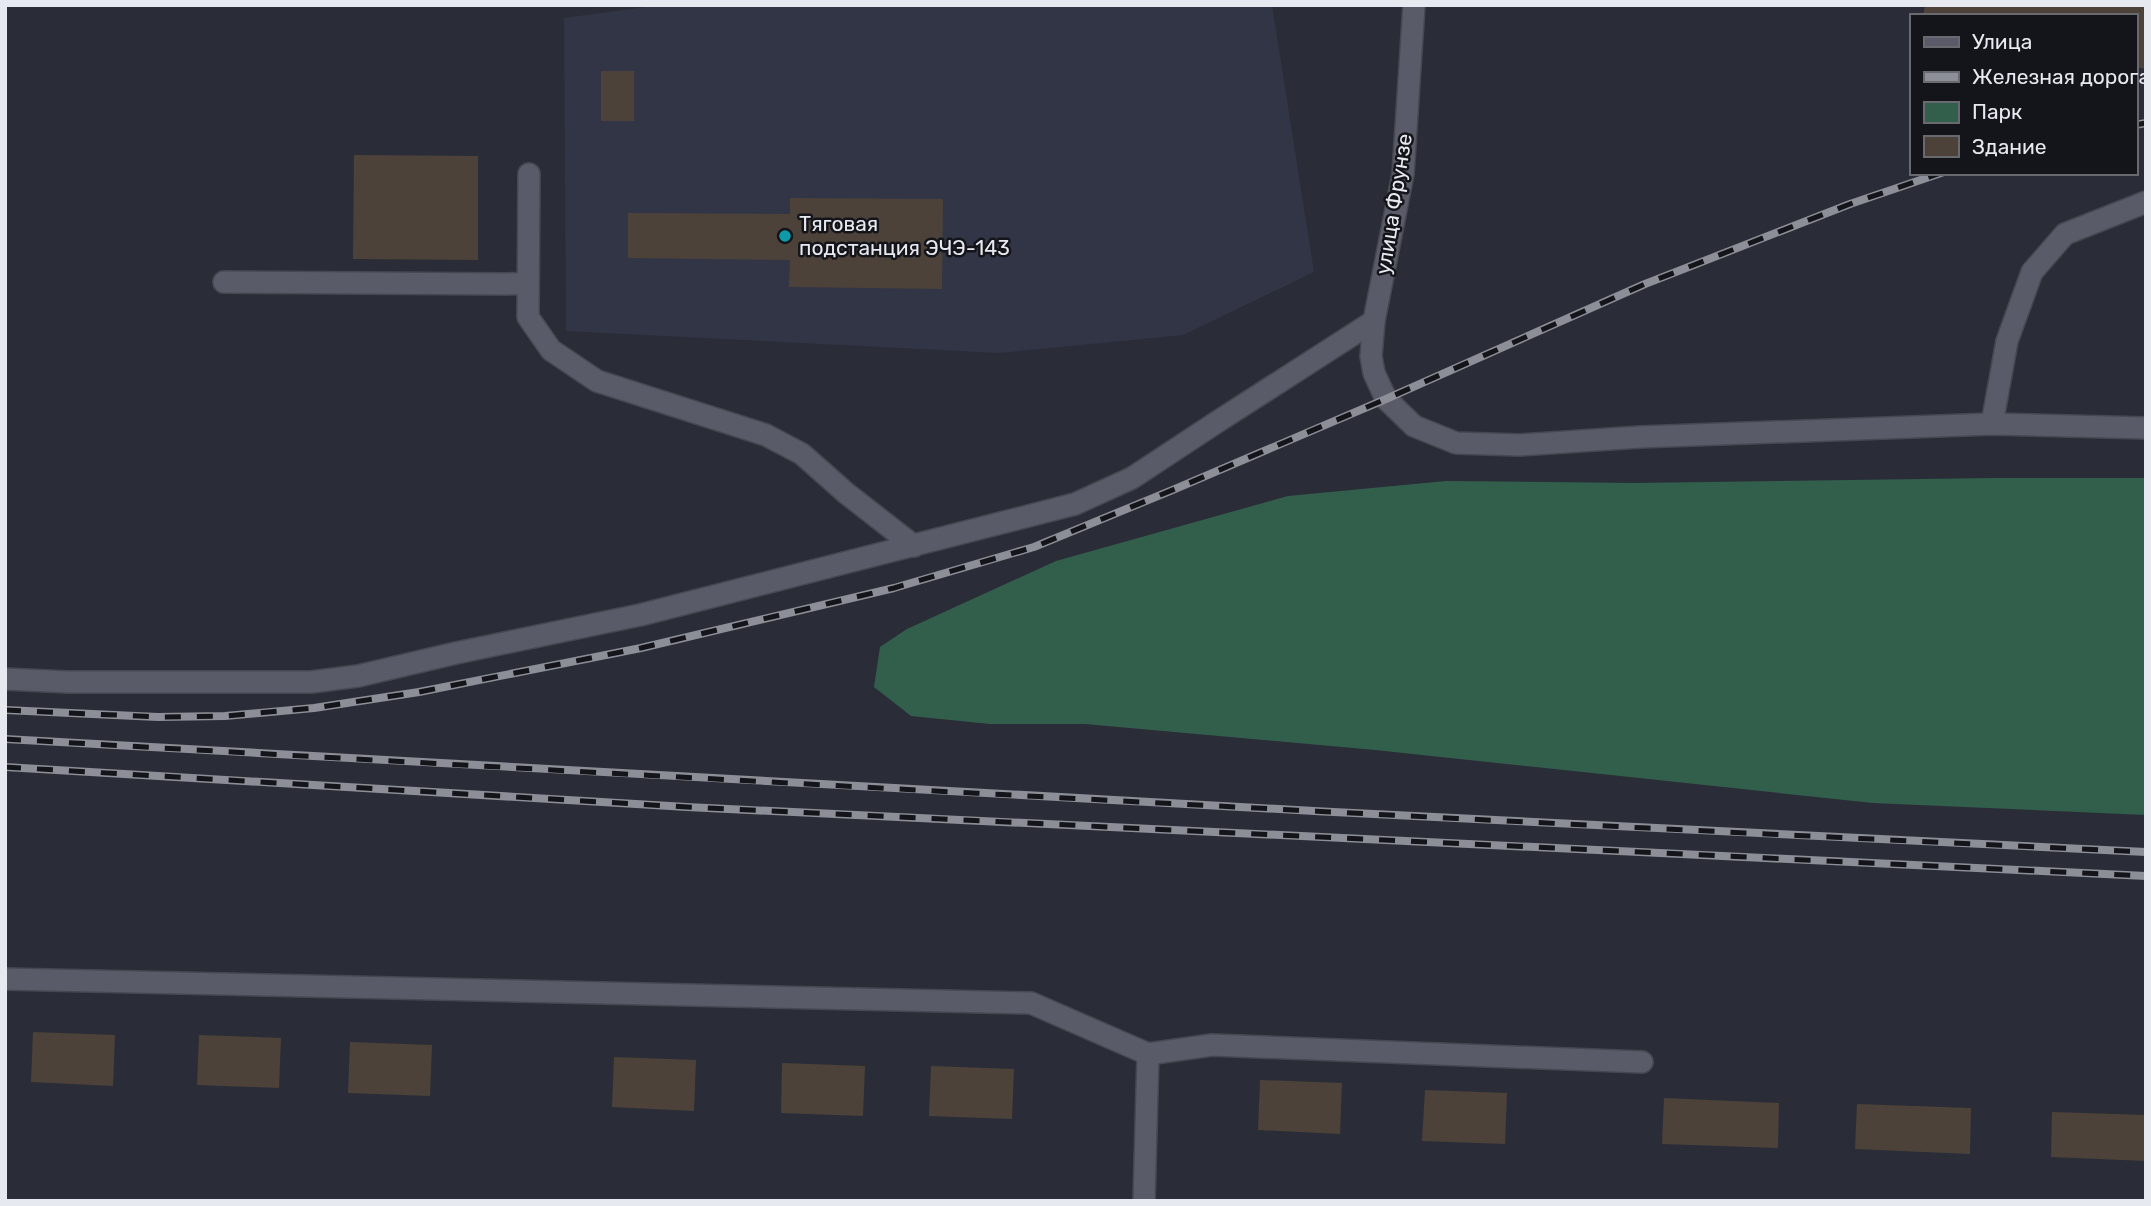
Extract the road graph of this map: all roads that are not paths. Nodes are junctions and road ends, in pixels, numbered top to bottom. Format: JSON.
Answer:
{"nodes":[{"id":1,"x":1414,"y":5,"type":"edge"},
{"id":2,"x":529,"y":174,"type":"dead end"},
{"id":3,"x":2146,"y":202,"type":"edge"},
{"id":4,"x":224,"y":282,"type":"dead end"},
{"id":5,"x":528,"y":284,"type":"junction"},
{"id":6,"x":1374,"y":321,"type":"junction"},
{"id":7,"x":1992,"y":424,"type":"junction"},
{"id":8,"x":2146,"y":428,"type":"edge"},
{"id":9,"x":914,"y":546,"type":"junction"},
{"id":10,"x":5,"y":678,"type":"edge"},
{"id":11,"x":5,"y":979,"type":"edge"},
{"id":12,"x":1148,"y":1054,"type":"junction"},
{"id":13,"x":1642,"y":1062,"type":"dead end"},
{"id":14,"x":1143,"y":1201,"type":"edge"}],
"edges":[{"from":1,"to":6,"type":"street","name":"улица Фрунзе"},
{"from":2,"to":5,"type":"street"},
{"from":3,"to":7,"type":"street"},
{"from":4,"to":5,"type":"street"},
{"from":5,"to":9,"type":"street"},
{"from":6,"to":7,"type":"street","name":"улица Фрунзе"},
{"from":6,"to":9,"type":"street"},
{"from":7,"to":8,"type":"street"},
{"from":9,"to":10,"type":"street"},
{"from":11,"to":12,"type":"street"},
{"from":12,"to":13,"type":"street"},
{"from":12,"to":14,"type":"street"}]}
